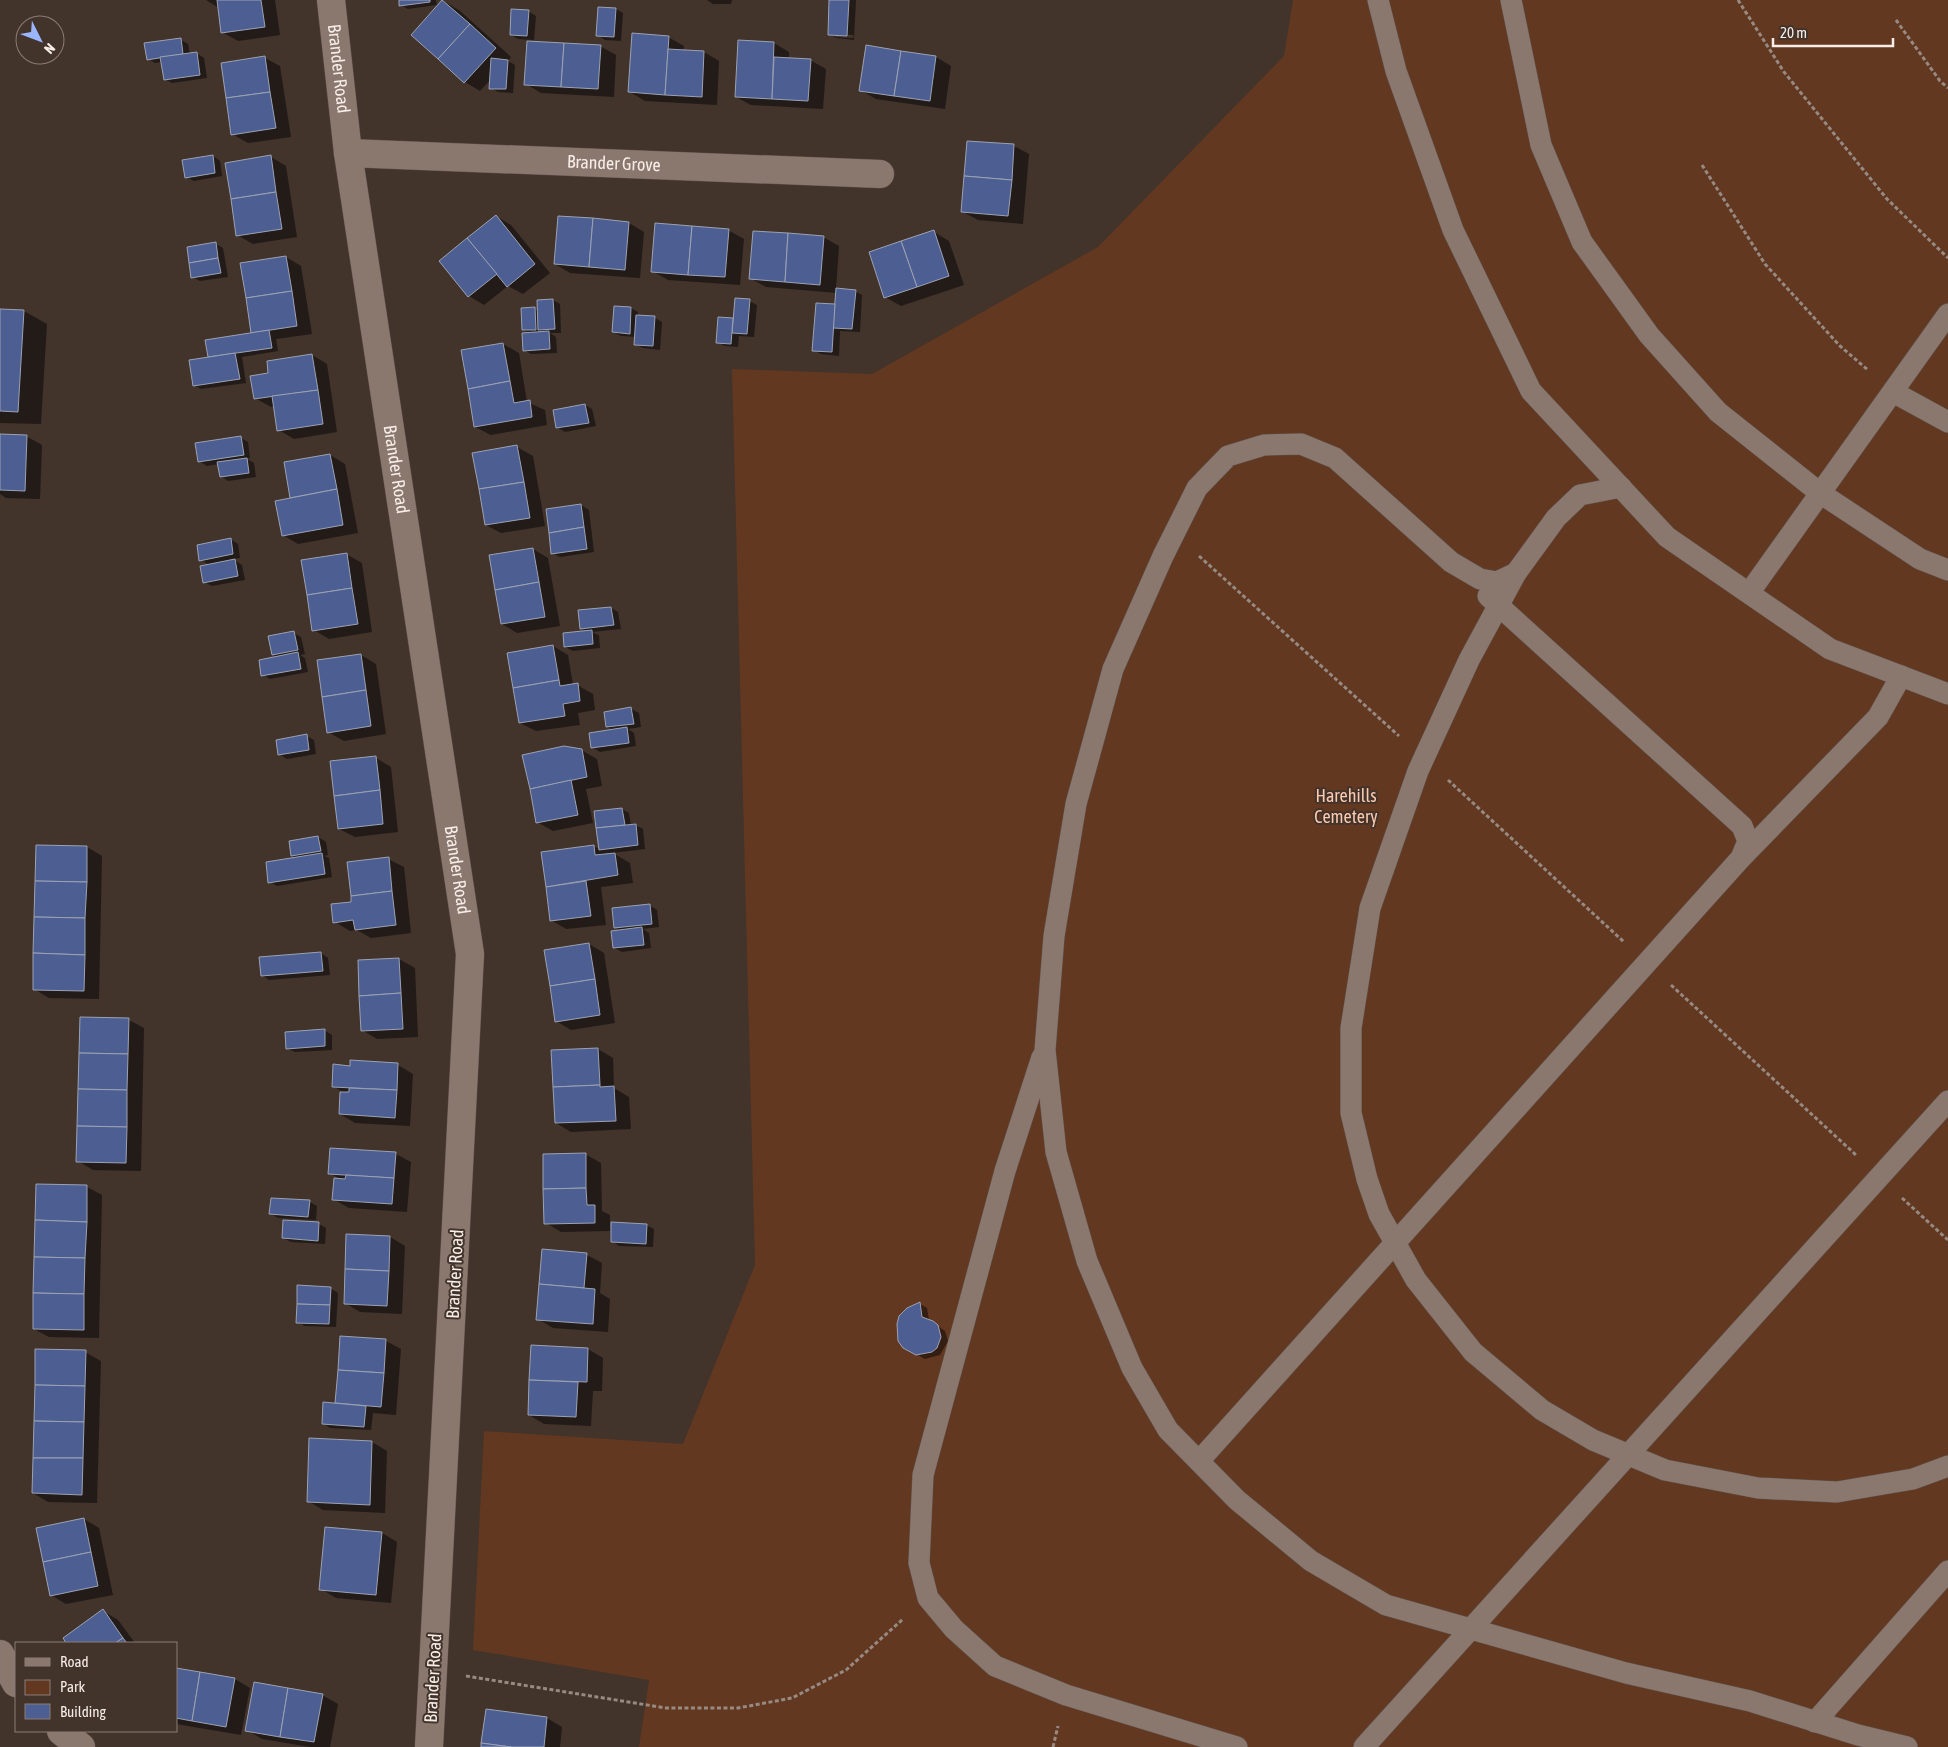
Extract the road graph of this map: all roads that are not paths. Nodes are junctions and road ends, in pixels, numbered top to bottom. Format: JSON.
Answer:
{"nodes":[{"id":1,"x":330,"y":0,"type":"edge"},
{"id":2,"x":1378,"y":0,"type":"edge"},
{"id":3,"x":1511,"y":0,"type":"edge"},
{"id":4,"x":348,"y":153,"type":"junction"},
{"id":5,"x":880,"y":174,"type":"dead end"},
{"id":6,"x":1948,"y":314,"type":"edge"},
{"id":7,"x":1892,"y":392,"type":"junction"},
{"id":8,"x":1948,"y":422,"type":"edge"},
{"id":9,"x":1621,"y":487,"type":"junction"},
{"id":10,"x":1820,"y":493,"type":"junction"},
{"id":11,"x":1451,"y":562,"type":"junction"},
{"id":12,"x":1948,"y":570,"type":"edge"},
{"id":13,"x":1516,"y":573,"type":"junction"},
{"id":14,"x":1749,"y":593,"type":"junction"},
{"id":15,"x":1498,"y":605,"type":"junction"},
{"id":16,"x":1901,"y":676,"type":"junction"},
{"id":17,"x":1948,"y":694,"type":"edge"},
{"id":18,"x":1741,"y":858,"type":"junction"},
{"id":19,"x":1045,"y":1050,"type":"junction"},
{"id":20,"x":1948,"y":1101,"type":"edge"},
{"id":21,"x":1396,"y":1243,"type":"junction"},
{"id":22,"x":1629,"y":1454,"type":"junction"},
{"id":23,"x":1199,"y":1462,"type":"junction"},
{"id":24,"x":1948,"y":1466,"type":"edge"},
{"id":25,"x":1948,"y":1570,"type":"edge"},
{"id":26,"x":1472,"y":1629,"type":"junction"},
{"id":27,"x":0,"y":1654,"type":"edge"},
{"id":28,"x":15,"y":1681,"type":"edge"},
{"id":29,"x":1816,"y":1722,"type":"junction"},
{"id":30,"x":62,"y":1732,"type":"edge"},
{"id":31,"x":81,"y":1747,"type":"edge"},
{"id":32,"x":429,"y":1747,"type":"edge"},
{"id":33,"x":1237,"y":1747,"type":"edge"},
{"id":34,"x":1364,"y":1747,"type":"edge"},
{"id":35,"x":1907,"y":1747,"type":"edge"}],
"edges":[{"from":1,"to":4,"type":"street","name":"Brander Road"},
{"from":2,"to":9,"type":"lane"},
{"from":3,"to":10,"type":"lane"},
{"from":4,"to":5,"type":"street","name":"Brander Grove"},
{"from":4,"to":32,"type":"street","name":"Brander Road"},
{"from":6,"to":7,"type":"lane"},
{"from":7,"to":8,"type":"lane"},
{"from":7,"to":10,"type":"lane"},
{"from":9,"to":13,"type":"lane"},
{"from":9,"to":14,"type":"lane"},
{"from":10,"to":12,"type":"lane"},
{"from":10,"to":14,"type":"lane"},
{"from":11,"to":13,"type":"lane"},
{"from":11,"to":15,"type":"lane"},
{"from":11,"to":19,"type":"lane"},
{"from":13,"to":15,"type":"lane"},
{"from":14,"to":16,"type":"lane"},
{"from":15,"to":18,"type":"lane"},
{"from":15,"to":21,"type":"lane"},
{"from":16,"to":17,"type":"lane"},
{"from":16,"to":18,"type":"lane"},
{"from":18,"to":21,"type":"lane"},
{"from":19,"to":23,"type":"lane"},
{"from":19,"to":33,"type":"lane"},
{"from":20,"to":22,"type":"lane"},
{"from":21,"to":22,"type":"lane"},
{"from":21,"to":23,"type":"lane"},
{"from":22,"to":24,"type":"lane"},
{"from":22,"to":26,"type":"lane"},
{"from":23,"to":26,"type":"lane"},
{"from":25,"to":29,"type":"lane"},
{"from":26,"to":29,"type":"lane"},
{"from":26,"to":34,"type":"lane"},
{"from":27,"to":28,"type":"street"},
{"from":29,"to":35,"type":"lane"},
{"from":30,"to":31,"type":"street"}]}
